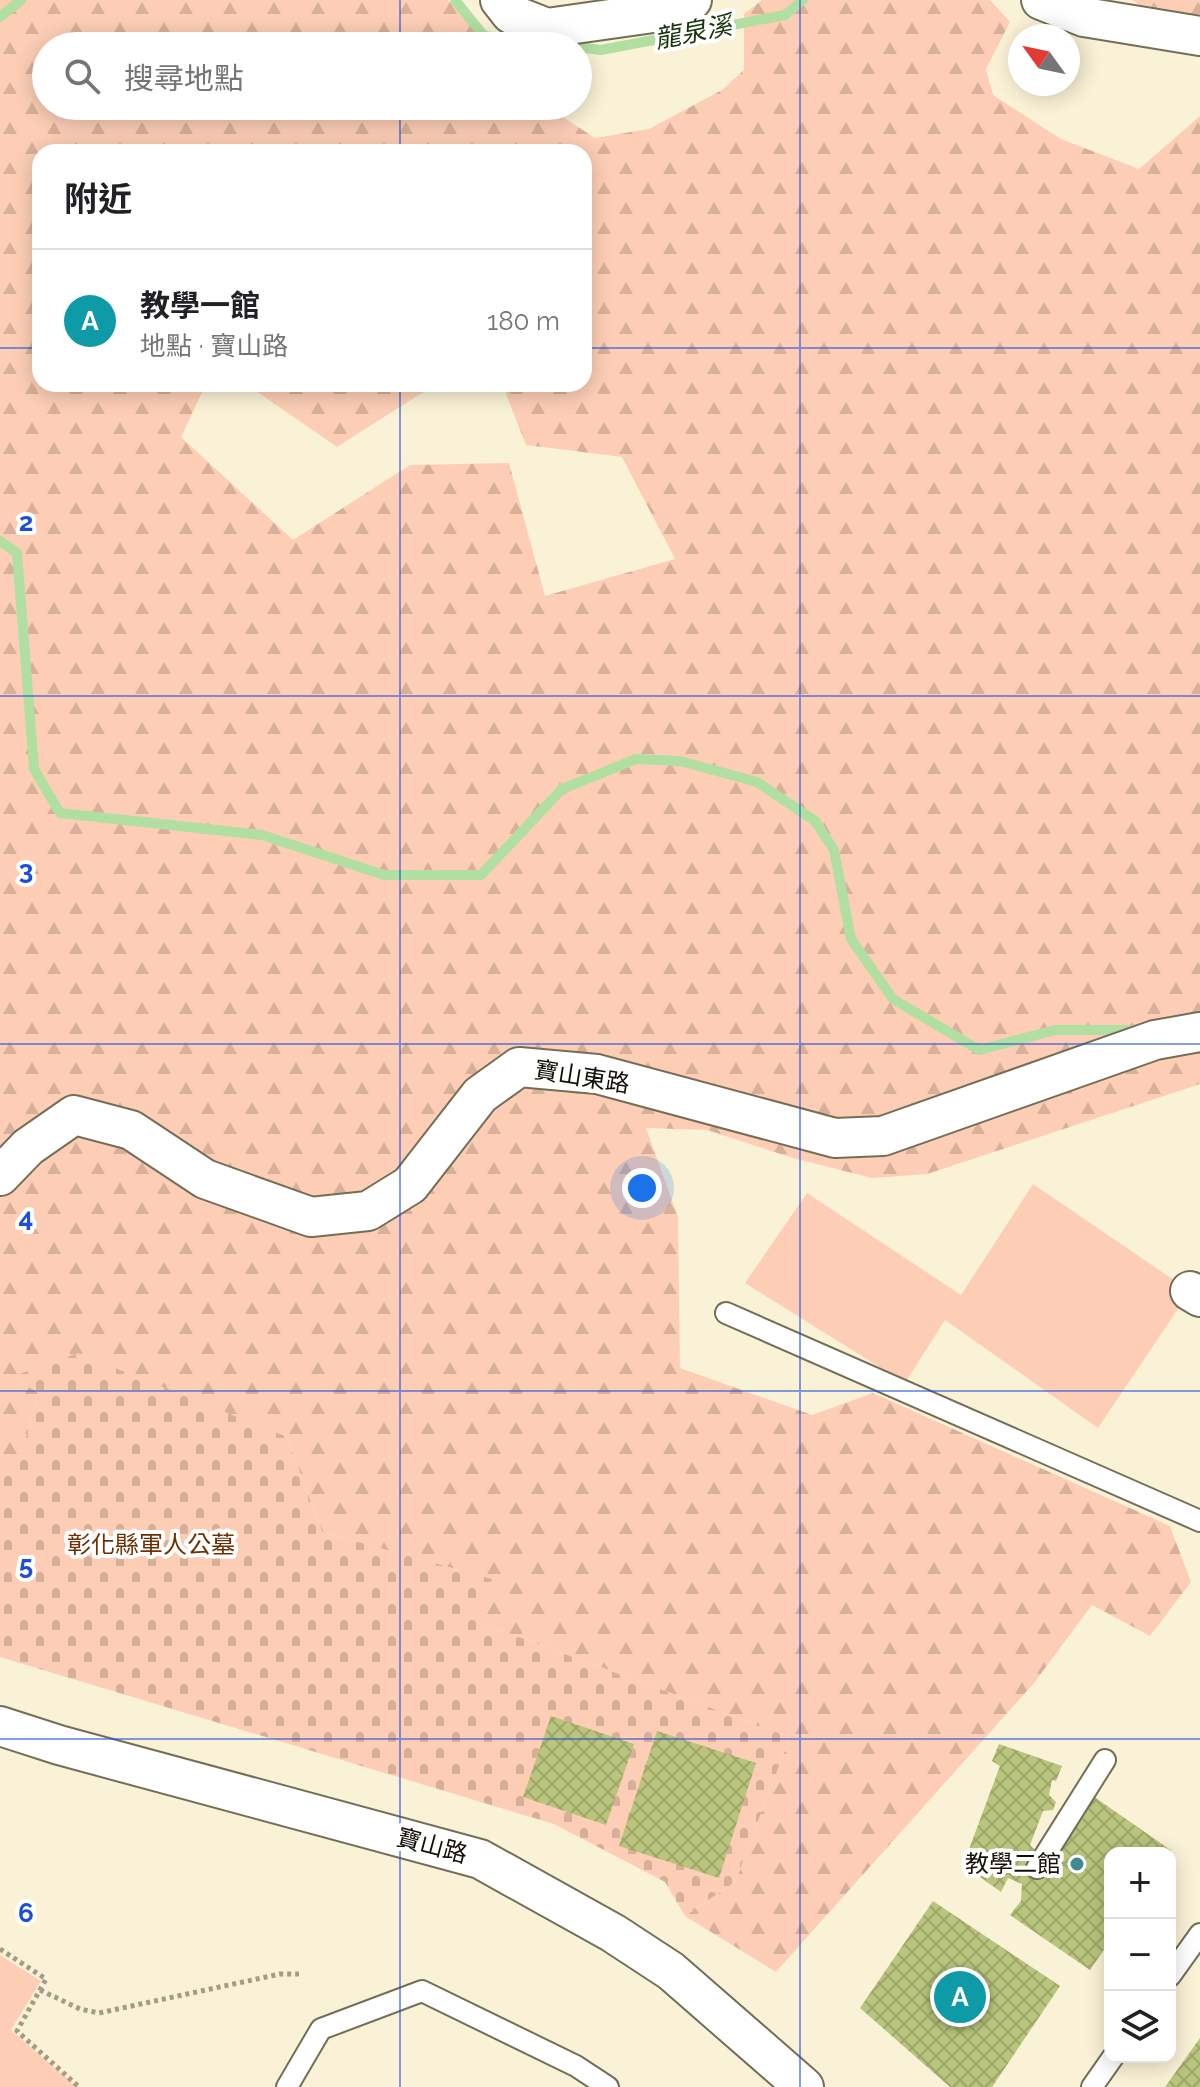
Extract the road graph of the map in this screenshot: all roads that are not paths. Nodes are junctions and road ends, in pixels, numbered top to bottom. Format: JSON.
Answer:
{"nodes":[{"id":1,"x":500,"y":0,"type":"edge"},
{"id":2,"x":692,"y":0,"type":"edge"},
{"id":3,"x":1041,"y":0,"type":"edge"},
{"id":4,"x":1200,"y":36,"type":"edge"},
{"id":5,"x":1200,"y":1032,"type":"edge"},
{"id":6,"x":0,"y":1176,"type":"edge"},
{"id":7,"x":726,"y":1313,"type":"dead end"},
{"id":8,"x":1200,"y":1521,"type":"edge"},
{"id":9,"x":0,"y":1726,"type":"edge"},
{"id":10,"x":1105,"y":1760,"type":"dead end"},
{"id":11,"x":1037,"y":1868,"type":"dead end"},
{"id":12,"x":1200,"y":1934,"type":"edge"},
{"id":13,"x":1176,"y":1968,"type":"edge"},
{"id":14,"x":1109,"y":2063,"type":"edge"},
{"id":15,"x":287,"y":2087,"type":"edge"},
{"id":16,"x":608,"y":2087,"type":"edge"},
{"id":17,"x":804,"y":2087,"type":"edge"},
{"id":18,"x":1092,"y":2087,"type":"edge"}],
"edges":[{"from":1,"to":2,"type":"street"},
{"from":3,"to":4,"type":"street"},
{"from":5,"to":6,"type":"street","name":"寶山東路"},
{"from":7,"to":8,"type":"lane"},
{"from":9,"to":17,"type":"street","name":"寶山路"},
{"from":10,"to":11,"type":"lane"},
{"from":12,"to":13,"type":"lane"},
{"from":14,"to":18,"type":"lane"},
{"from":15,"to":16,"type":"lane"}]}
